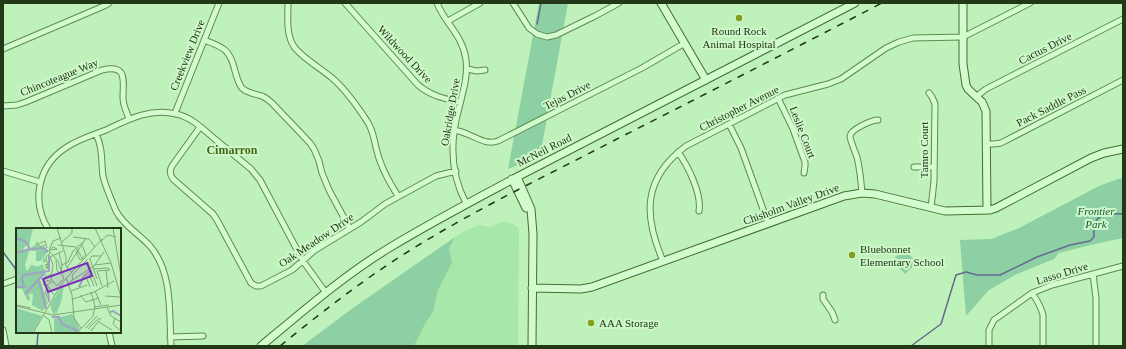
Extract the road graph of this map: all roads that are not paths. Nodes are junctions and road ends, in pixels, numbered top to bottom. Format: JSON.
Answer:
{"nodes":[{"id":1,"x":109,"y":3,"type":"edge"},
{"id":2,"x":219,"y":3,"type":"edge"},
{"id":3,"x":288,"y":3,"type":"edge"},
{"id":4,"x":345,"y":3,"type":"edge"},
{"id":5,"x":437,"y":3,"type":"edge"},
{"id":6,"x":480,"y":3,"type":"edge"},
{"id":7,"x":513,"y":3,"type":"edge"},
{"id":8,"x":619,"y":3,"type":"edge"},
{"id":9,"x":661,"y":3,"type":"edge"},
{"id":10,"x":855,"y":3,"type":"edge"},
{"id":11,"x":963,"y":3,"type":"edge"},
{"id":12,"x":1030,"y":3,"type":"edge"},
{"id":13,"x":1123,"y":19,"type":"edge"},
{"id":14,"x":448,"y":21,"type":"junction"},
{"id":15,"x":963,"y":37,"type":"junction"},
{"id":16,"x":204,"y":40,"type":"junction"},
{"id":17,"x":685,"y":44,"type":"junction"},
{"id":18,"x":3,"y":49,"type":"edge"},
{"id":19,"x":467,"y":69,"type":"junction"},
{"id":20,"x":485,"y":70,"type":"dead end"},
{"id":21,"x":706,"y":80,"type":"junction"},
{"id":22,"x":1123,"y":80,"type":"edge"},
{"id":23,"x":929,"y":93,"type":"dead end"},
{"id":24,"x":977,"y":96,"type":"junction"},
{"id":25,"x":778,"y":98,"type":"junction"},
{"id":26,"x":460,"y":102,"type":"junction"},
{"id":27,"x":3,"y":106,"type":"edge"},
{"id":28,"x":175,"y":114,"type":"junction"},
{"id":29,"x":129,"y":119,"type":"junction"},
{"id":30,"x":878,"y":120,"type":"dead end"},
{"id":31,"x":729,"y":124,"type":"junction"},
{"id":32,"x":200,"y":127,"type":"junction"},
{"id":33,"x":454,"y":130,"type":"junction"},
{"id":34,"x":96,"y":134,"type":"junction"},
{"id":35,"x":986,"y":144,"type":"junction"},
{"id":36,"x":1123,"y":149,"type":"edge"},
{"id":37,"x":678,"y":152,"type":"junction"},
{"id":38,"x":914,"y":167,"type":"dead end"},
{"id":39,"x":934,"y":167,"type":"junction"},
{"id":40,"x":3,"y":171,"type":"edge"},
{"id":41,"x":456,"y":171,"type":"junction"},
{"id":42,"x":804,"y":173,"type":"dead end"},
{"id":43,"x":515,"y":178,"type":"junction"},
{"id":44,"x":40,"y":182,"type":"junction"},
{"id":45,"x":862,"y":193,"type":"junction"},
{"id":46,"x":398,"y":196,"type":"junction"},
{"id":47,"x":466,"y":203,"type":"junction"},
{"id":48,"x":931,"y":208,"type":"junction"},
{"id":49,"x":986,"y":210,"type":"junction"},
{"id":50,"x":699,"y":211,"type":"dead end"},
{"id":51,"x":768,"y":224,"type":"junction"},
{"id":52,"x":48,"y":228,"type":"edge"},
{"id":53,"x":350,"y":229,"type":"junction"},
{"id":54,"x":664,"y":261,"type":"junction"},
{"id":55,"x":303,"y":262,"type":"junction"},
{"id":56,"x":1123,"y":266,"type":"edge"},
{"id":57,"x":1093,"y":274,"type":"junction"},
{"id":58,"x":16,"y":279,"type":"edge"},
{"id":59,"x":3,"y":284,"type":"edge"},
{"id":60,"x":532,"y":288,"type":"junction"},
{"id":61,"x":326,"y":293,"type":"junction"},
{"id":62,"x":1032,"y":293,"type":"junction"},
{"id":63,"x":823,"y":295,"type":"dead end"},
{"id":64,"x":835,"y":320,"type":"dead end"},
{"id":65,"x":3,"y":330,"type":"edge"},
{"id":66,"x":109,"y":333,"type":"edge"},
{"id":67,"x":170,"y":336,"type":"junction"},
{"id":68,"x":203,"y":336,"type":"dead end"},
{"id":69,"x":6,"y":346,"type":"edge"},
{"id":70,"x":112,"y":346,"type":"edge"},
{"id":71,"x":170,"y":346,"type":"edge"},
{"id":72,"x":261,"y":346,"type":"edge"},
{"id":73,"x":532,"y":346,"type":"edge"},
{"id":74,"x":988,"y":346,"type":"edge"},
{"id":75,"x":1043,"y":346,"type":"edge"},
{"id":76,"x":1096,"y":346,"type":"edge"}],
"edges":[{"from":1,"to":18,"type":"street"},
{"from":2,"to":16,"type":"street","name":"Creekview Drive"},
{"from":3,"to":46,"type":"street"},
{"from":4,"to":26,"type":"street","name":"Wildwood Drive"},
{"from":5,"to":14,"type":"street","name":"Oakridge Drive"},
{"from":6,"to":14,"type":"street"},
{"from":7,"to":8,"type":"street"},
{"from":9,"to":17,"type":"street"},
{"from":10,"to":21,"type":"street","name":"McNeil Road"},
{"from":11,"to":15,"type":"street"},
{"from":12,"to":15,"type":"street","name":"Christopher Avenue"},
{"from":13,"to":24,"type":"street","name":"Cactus Drive"},
{"from":14,"to":19,"type":"street","name":"Oakridge Drive"},
{"from":15,"to":24,"type":"street"},
{"from":15,"to":25,"type":"street","name":"Christopher Avenue"},
{"from":16,"to":28,"type":"street","name":"Creekview Drive"},
{"from":16,"to":53,"type":"street"},
{"from":17,"to":21,"type":"street"},
{"from":17,"to":33,"type":"street","name":"Tejas Drive"},
{"from":19,"to":20,"type":"street","name":"Oakridge Drive"},
{"from":19,"to":26,"type":"street","name":"Oakridge Drive"},
{"from":21,"to":43,"type":"street","name":"McNeil Road"},
{"from":22,"to":35,"type":"street","name":"Pack Saddle Pass"},
{"from":23,"to":39,"type":"street","name":"Tamro Court"},
{"from":24,"to":35,"type":"street"},
{"from":25,"to":31,"type":"street","name":"Christopher Avenue"},
{"from":25,"to":42,"type":"street","name":"Leslie Court"},
{"from":26,"to":33,"type":"street","name":"Oakridge Drive"},
{"from":27,"to":29,"type":"street","name":"Chincoteague Way"},
{"from":28,"to":29,"type":"street"},
{"from":28,"to":32,"type":"street"},
{"from":29,"to":34,"type":"street"},
{"from":30,"to":45,"type":"street"},
{"from":31,"to":37,"type":"street","name":"Christopher Avenue"},
{"from":31,"to":51,"type":"street"},
{"from":32,"to":55,"type":"street"},
{"from":32,"to":55,"type":"street","name":"Oak Meadow Drive"},
{"from":33,"to":41,"type":"street","name":"Oakridge Drive"},
{"from":34,"to":44,"type":"street"},
{"from":34,"to":67,"type":"street"},
{"from":35,"to":49,"type":"street"},
{"from":36,"to":49,"type":"street","name":"Chisholm Valley Drive"},
{"from":37,"to":50,"type":"street"},
{"from":37,"to":54,"type":"street","name":"Christopher Avenue"},
{"from":38,"to":39,"type":"street"},
{"from":39,"to":48,"type":"street","name":"Tamro Court"},
{"from":40,"to":44,"type":"street"},
{"from":41,"to":46,"type":"street","name":"Oak Meadow Drive"},
{"from":41,"to":47,"type":"street","name":"Oakridge Drive"},
{"from":43,"to":47,"type":"street","name":"McNeil Road"},
{"from":43,"to":60,"type":"street"},
{"from":44,"to":52,"type":"street"},
{"from":45,"to":48,"type":"street","name":"Chisholm Valley Drive"},
{"from":45,"to":51,"type":"street","name":"Chisholm Valley Drive"},
{"from":46,"to":53,"type":"street","name":"Oak Meadow Drive"},
{"from":47,"to":61,"type":"street","name":"McNeil Road"},
{"from":48,"to":49,"type":"street","name":"Chisholm Valley Drive"},
{"from":51,"to":54,"type":"street","name":"Chisholm Valley Drive"},
{"from":53,"to":55,"type":"street","name":"Oak Meadow Drive"},
{"from":54,"to":60,"type":"street","name":"Chisholm Valley Drive"},
{"from":55,"to":61,"type":"street"},
{"from":56,"to":57,"type":"street","name":"Lasso Drive"},
{"from":57,"to":62,"type":"street","name":"Lasso Drive"},
{"from":57,"to":76,"type":"street"},
{"from":58,"to":59,"type":"street"},
{"from":60,"to":73,"type":"street"},
{"from":61,"to":72,"type":"street","name":"McNeil Road"},
{"from":62,"to":74,"type":"street","name":"Lasso Drive"},
{"from":62,"to":75,"type":"street"},
{"from":63,"to":64,"type":"street"},
{"from":65,"to":69,"type":"street"},
{"from":66,"to":70,"type":"street"},
{"from":67,"to":68,"type":"street"},
{"from":67,"to":71,"type":"street"}]}
